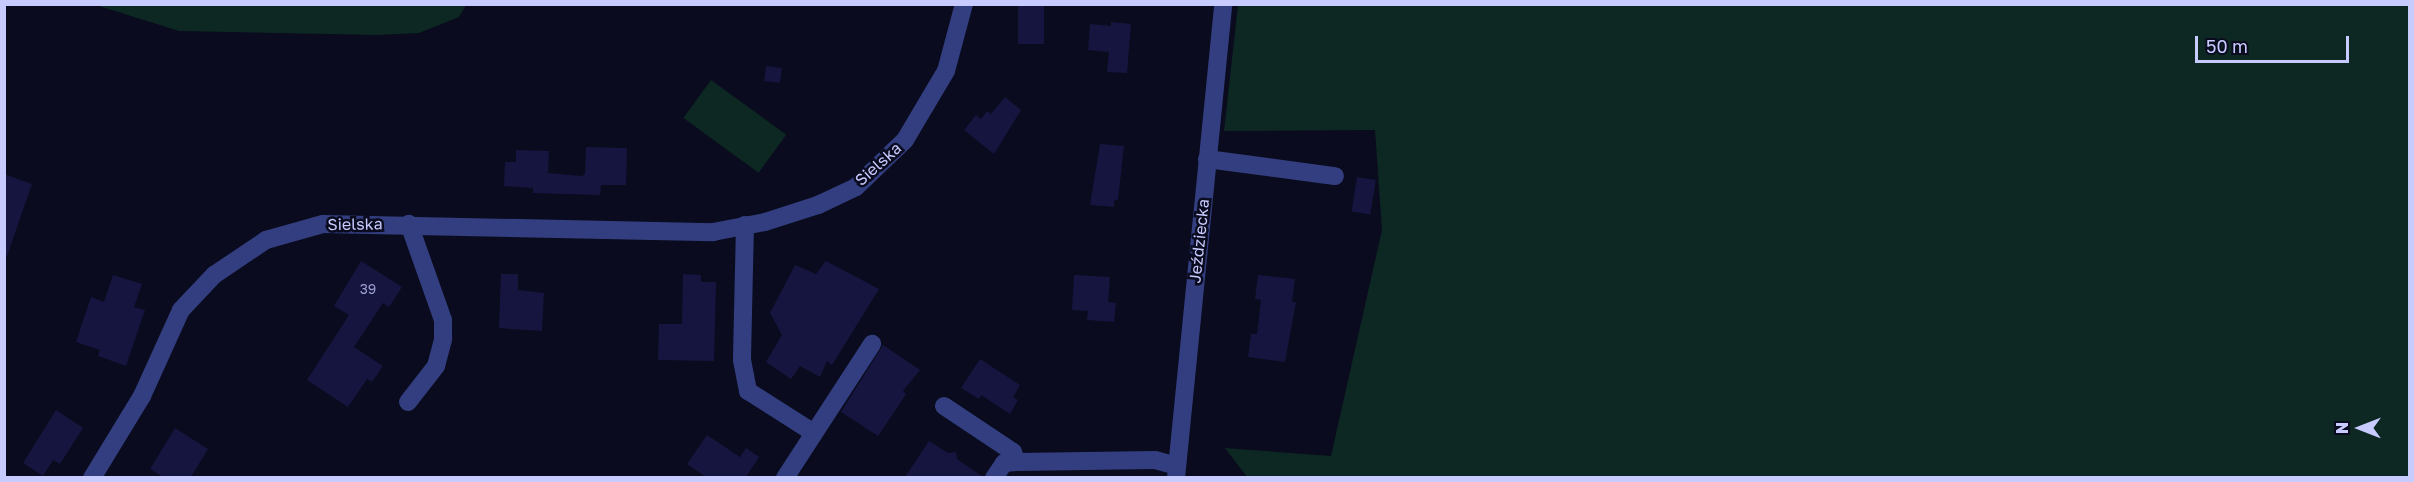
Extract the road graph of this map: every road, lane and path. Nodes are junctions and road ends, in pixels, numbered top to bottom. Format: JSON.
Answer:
{"nodes":[{"id":1,"x":964,"y":4,"type":"edge"},
{"id":2,"x":1223,"y":4,"type":"edge"},
{"id":3,"x":1207,"y":159,"type":"junction"},
{"id":4,"x":1335,"y":176,"type":"dead end"},
{"id":5,"x":409,"y":224,"type":"junction"},
{"id":6,"x":745,"y":225,"type":"junction"},
{"id":7,"x":872,"y":344,"type":"dead end"},
{"id":8,"x":408,"y":402,"type":"dead end"},
{"id":9,"x":944,"y":406,"type":"dead end"},
{"id":10,"x":814,"y":433,"type":"junction"},
{"id":11,"x":1016,"y":462,"type":"junction"},
{"id":12,"x":1177,"y":472,"type":"edge"},
{"id":13,"x":92,"y":477,"type":"edge"},
{"id":14,"x":784,"y":477,"type":"edge"},
{"id":15,"x":994,"y":477,"type":"edge"}],
"edges":[{"from":1,"to":6,"type":"street","name":"Sielska"},
{"from":2,"to":3,"type":"street","name":"Jeździecka"},
{"from":3,"to":4,"type":"street"},
{"from":3,"to":12,"type":"street","name":"Jeździecka"},
{"from":5,"to":6,"type":"street","name":"Sielska"},
{"from":5,"to":8,"type":"street"},
{"from":5,"to":13,"type":"street","name":"Sielska"},
{"from":6,"to":10,"type":"street"},
{"from":7,"to":10,"type":"street"},
{"from":9,"to":11,"type":"street"},
{"from":10,"to":14,"type":"street"},
{"from":11,"to":12,"type":"street"},
{"from":11,"to":15,"type":"street"}]}
